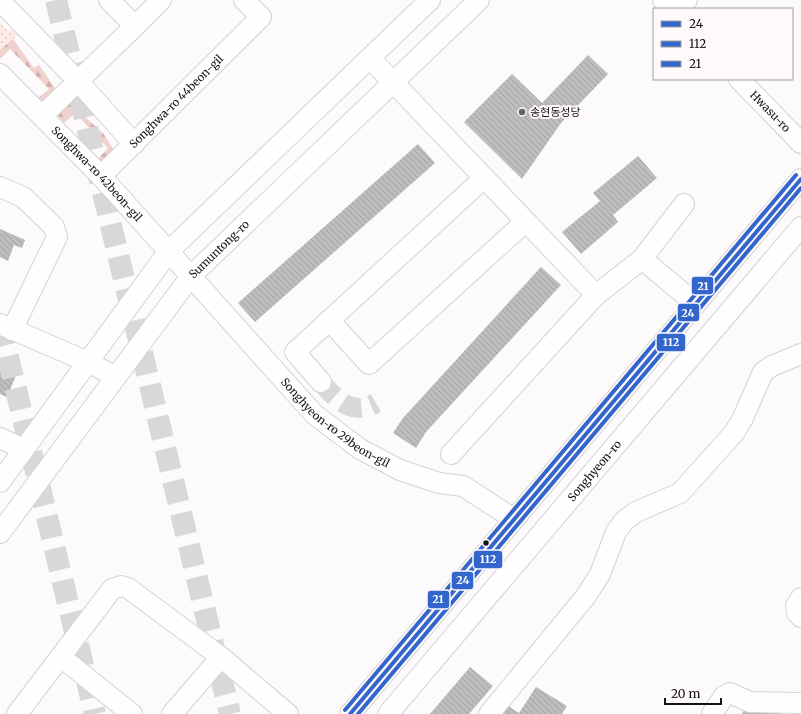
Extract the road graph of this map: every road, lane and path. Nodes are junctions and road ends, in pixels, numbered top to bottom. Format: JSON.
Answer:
{"nodes":[{"id":1,"x":109,"y":0,"type":"edge"},
{"id":2,"x":161,"y":0,"type":"edge"},
{"id":3,"x":244,"y":0,"type":"edge"},
{"id":4,"x":430,"y":0,"type":"edge"},
{"id":5,"x":479,"y":0,"type":"edge"},
{"id":6,"x":663,"y":0,"type":"edge"},
{"id":7,"x":687,"y":0,"type":"edge"},
{"id":8,"x":0,"y":1,"type":"edge"},
{"id":9,"x":671,"y":8,"type":"edge"},
{"id":10,"x":679,"y":8,"type":"edge"},
{"id":11,"x":135,"y":26,"type":"junction"},
{"id":12,"x":370,"y":58,"type":"junction"},
{"id":13,"x":0,"y":74,"type":"edge"},
{"id":14,"x":740,"y":80,"type":"edge"},
{"id":15,"x":78,"y":81,"type":"junction"},
{"id":16,"x":393,"y":82,"type":"junction"},
{"id":17,"x":43,"y":115,"type":"junction"},
{"id":18,"x":801,"y":143,"type":"edge"},
{"id":19,"x":134,"y":144,"type":"junction"},
{"id":20,"x":101,"y":176,"type":"junction"},
{"id":21,"x":484,"y":178,"type":"junction"},
{"id":22,"x":801,"y":179,"type":"edge"},
{"id":23,"x":0,"y":187,"type":"edge"},
{"id":24,"x":684,"y":204,"type":"dead end"},
{"id":25,"x":525,"y":222,"type":"junction"},
{"id":26,"x":801,"y":226,"type":"edge"},
{"id":27,"x":169,"y":251,"type":"junction"},
{"id":28,"x":642,"y":259,"type":"junction"},
{"id":29,"x":191,"y":276,"type":"junction"},
{"id":30,"x":596,"y":295,"type":"junction"},
{"id":31,"x":696,"y":304,"type":"junction"},
{"id":32,"x":328,"y":320,"type":"junction"},
{"id":33,"x":6,"y":327,"type":"edge"},
{"id":34,"x":801,"y":354,"type":"edge"},
{"id":35,"x":88,"y":362,"type":"junction"},
{"id":36,"x":116,"y":377,"type":"junction"},
{"id":37,"x":321,"y":382,"type":"tunnel mouth"},
{"id":38,"x":0,"y":438,"type":"edge"},
{"id":39,"x":24,"y":449,"type":"junction"},
{"id":40,"x":451,"y":454,"type":"dead end"},
{"id":41,"x":0,"y":482,"type":"edge"},
{"id":42,"x":514,"y":519,"type":"junction"},
{"id":43,"x":0,"y":533,"type":"edge"},
{"id":44,"x":801,"y":598,"type":"edge"},
{"id":45,"x":801,"y":617,"type":"edge"},
{"id":46,"x":61,"y":657,"type":"junction"},
{"id":47,"x":221,"y":657,"type":"junction"},
{"id":48,"x":801,"y":703,"type":"edge"},
{"id":49,"x":123,"y":711,"type":"edge"},
{"id":50,"x":17,"y":714,"type":"edge"},
{"id":51,"x":172,"y":714,"type":"edge"},
{"id":52,"x":288,"y":714,"type":"edge"},
{"id":53,"x":350,"y":714,"type":"edge"},
{"id":54,"x":388,"y":714,"type":"edge"},
{"id":55,"x":489,"y":714,"type":"edge"},
{"id":56,"x":712,"y":714,"type":"edge"}],
"edges":[{"from":1,"to":11,"type":"street"},
{"from":2,"to":11,"type":"street"},
{"from":3,"to":19,"type":"street","name":"Songhwa-ro 44beon-gil"},
{"from":4,"to":12,"type":"street"},
{"from":5,"to":16,"type":"street","name":"Sumuntong-ro"},
{"from":6,"to":9,"type":"street"},
{"from":7,"to":10,"type":"street"},
{"from":8,"to":15,"type":"street","name":"Songhwa-ro 44beon-gil"},
{"from":11,"to":15,"type":"street"},
{"from":12,"to":16,"type":"street"},
{"from":12,"to":27,"type":"street"},
{"from":13,"to":17,"type":"street","name":"Songhwa-ro 42beon-gil"},
{"from":14,"to":18,"type":"street","name":"Hwasu-ro"},
{"from":15,"to":17,"type":"street"},
{"from":15,"to":19,"type":"street","name":"Songhwa-ro 44beon-gil"},
{"from":16,"to":21,"type":"street"},
{"from":16,"to":29,"type":"street","name":"Sumuntong-ro"},
{"from":17,"to":20,"type":"street","name":"Songhwa-ro 42beon-gil"},
{"from":19,"to":20,"type":"street"},
{"from":20,"to":27,"type":"street","name":"Songhwa-ro 42beon-gil"},
{"from":21,"to":25,"type":"street"},
{"from":21,"to":32,"type":"street"},
{"from":22,"to":31,"type":"street"},
{"from":23,"to":33,"type":"street"},
{"from":24,"to":28,"type":"street"},
{"from":25,"to":30,"type":"street"},
{"from":25,"to":32,"type":"street"},
{"from":26,"to":54,"type":"street","name":"Songhyeon-ro"},
{"from":27,"to":29,"type":"street","name":"Songhwa-ro 42beon-gil"},
{"from":27,"to":35,"type":"street"},
{"from":28,"to":30,"type":"street"},
{"from":28,"to":31,"type":"street"},
{"from":29,"to":36,"type":"street","name":"Sumuntong-ro"},
{"from":29,"to":42,"type":"street","name":"Songhyeon-ro 29beon-gil"},
{"from":30,"to":40,"type":"street"},
{"from":31,"to":42,"type":"street"},
{"from":32,"to":37,"type":"street"},
{"from":33,"to":35,"type":"street"},
{"from":34,"to":55,"type":"street"},
{"from":35,"to":36,"type":"street"},
{"from":35,"to":39,"type":"street"},
{"from":36,"to":43,"type":"street","name":"Sumuntong-ro"},
{"from":38,"to":39,"type":"street"},
{"from":39,"to":41,"type":"street"},
{"from":42,"to":53,"type":"street"},
{"from":44,"to":45,"type":"street"},
{"from":46,"to":47,"type":"street"},
{"from":46,"to":49,"type":"street"},
{"from":46,"to":50,"type":"street"},
{"from":47,"to":51,"type":"street"},
{"from":47,"to":52,"type":"street"},
{"from":48,"to":56,"type":"street"}]}
